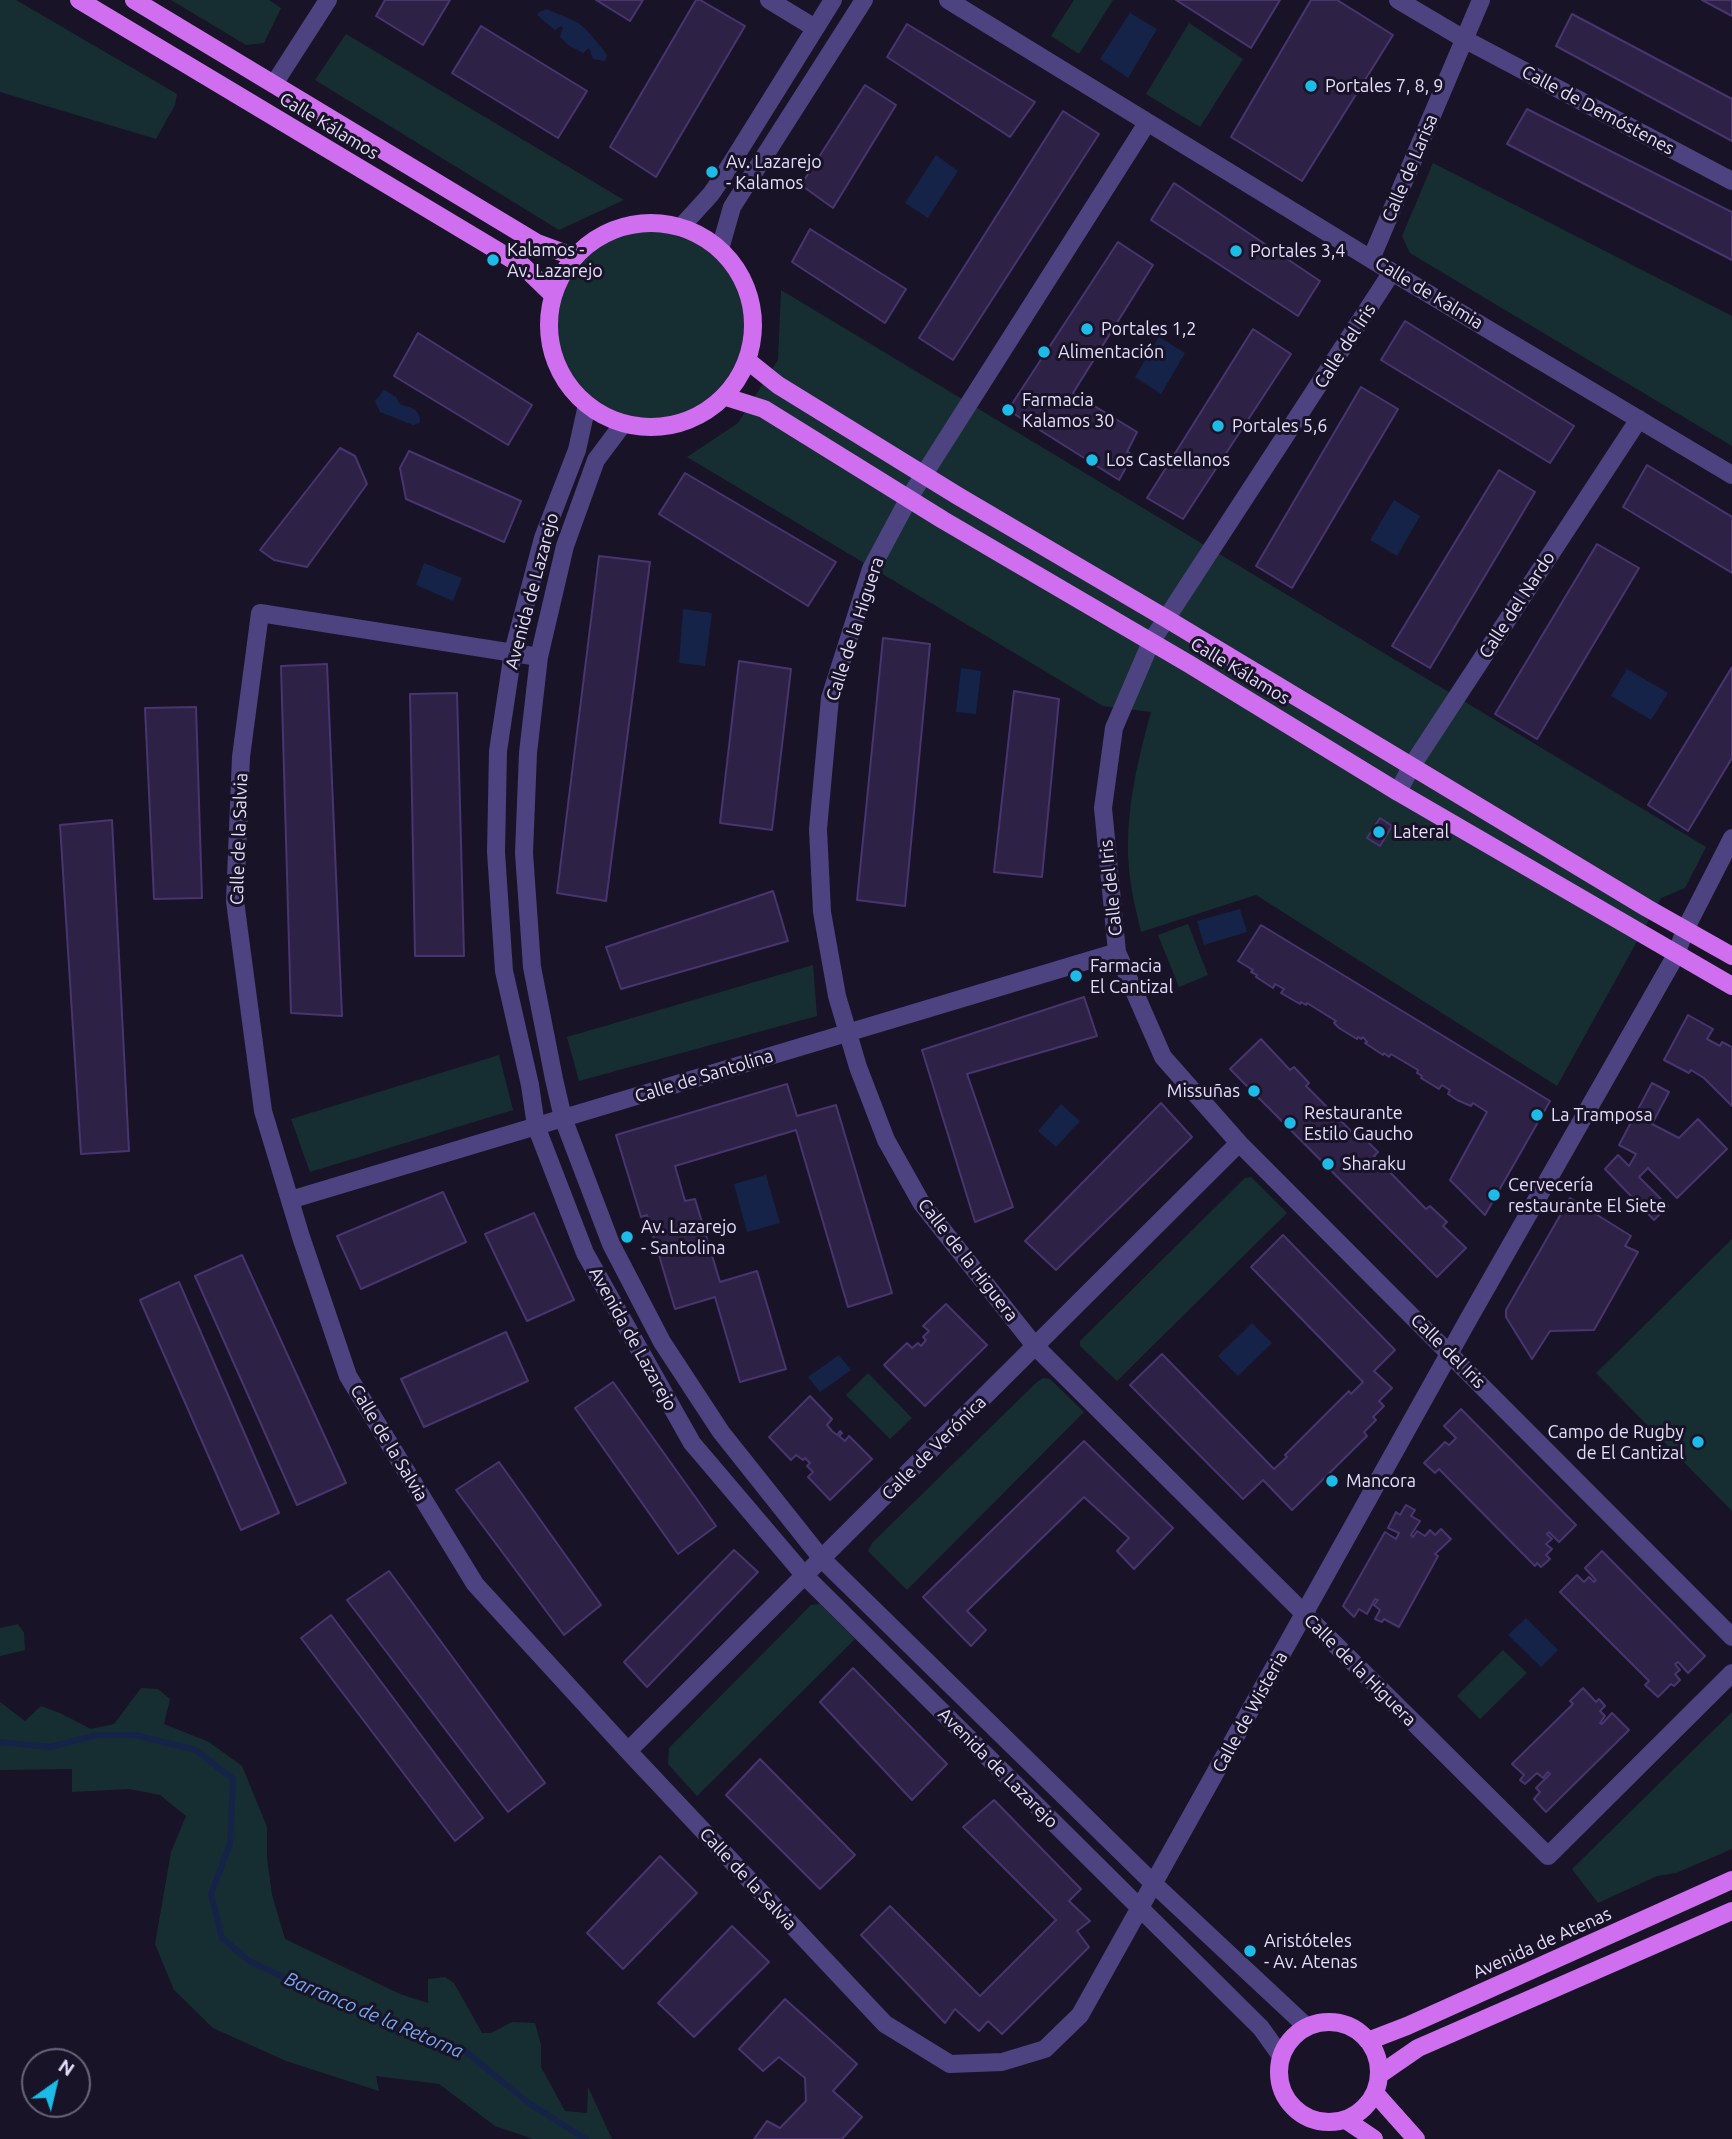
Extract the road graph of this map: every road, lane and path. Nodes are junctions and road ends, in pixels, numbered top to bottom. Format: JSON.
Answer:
{"nodes":[{"id":1,"x":79,"y":0,"type":"edge"},
{"id":2,"x":134,"y":0,"type":"edge"},
{"id":3,"x":328,"y":0,"type":"edge"},
{"id":4,"x":769,"y":0,"type":"edge"},
{"id":5,"x":833,"y":0,"type":"edge"},
{"id":6,"x":864,"y":0,"type":"edge"},
{"id":7,"x":948,"y":0,"type":"edge"},
{"id":8,"x":1398,"y":0,"type":"edge"},
{"id":9,"x":1481,"y":0,"type":"edge"},
{"id":10,"x":815,"y":28,"type":"junction"},
{"id":11,"x":1464,"y":39,"type":"junction"},
{"id":12,"x":274,"y":84,"type":"junction"},
{"id":13,"x":1147,"y":123,"type":"junction"},
{"id":14,"x":1732,"y":181,"type":"edge"},
{"id":15,"x":681,"y":227,"type":"junction"},
{"id":16,"x":720,"y":249,"type":"junction"},
{"id":17,"x":575,"y":257,"type":"junction"},
{"id":18,"x":1371,"y":259,"type":"junction"},
{"id":19,"x":1392,"y":272,"type":"junction"},
{"id":20,"x":553,"y":295,"type":"junction"},
{"id":21,"x":748,"y":361,"type":"junction"},
{"id":22,"x":726,"y":397,"type":"junction"},
{"id":23,"x":587,"y":405,"type":"junction"},
{"id":24,"x":1639,"y":419,"type":"junction"},
{"id":25,"x":623,"y":424,"type":"junction"},
{"id":26,"x":924,"y":474,"type":"junction"},
{"id":27,"x":1732,"y":475,"type":"edge"},
{"id":28,"x":909,"y":498,"type":"junction"},
{"id":29,"x":1167,"y":619,"type":"junction"},
{"id":30,"x":1151,"y":642,"type":"junction"},
{"id":31,"x":513,"y":652,"type":"junction"},
{"id":32,"x":539,"y":657,"type":"junction"},
{"id":33,"x":1412,"y":767,"type":"junction"},
{"id":34,"x":1398,"y":792,"type":"junction"},
{"id":35,"x":1732,"y":838,"type":"edge"},
{"id":36,"x":1685,"y":930,"type":"junction"},
{"id":37,"x":1117,"y":952,"type":"junction"},
{"id":38,"x":1676,"y":955,"type":"junction"},
{"id":39,"x":1732,"y":956,"type":"edge"},
{"id":40,"x":1732,"y":986,"type":"edge"},
{"id":41,"x":847,"y":1034,"type":"junction"},
{"id":42,"x":563,"y":1118,"type":"junction"},
{"id":43,"x":536,"y":1126,"type":"junction"},
{"id":44,"x":1239,"y":1143,"type":"junction"},
{"id":45,"x":290,"y":1200,"type":"junction"},
{"id":46,"x":1035,"y":1346,"type":"junction"},
{"id":47,"x":1451,"y":1354,"type":"junction"},
{"id":48,"x":822,"y":1559,"type":"junction"},
{"id":49,"x":805,"y":1576,"type":"junction"},
{"id":50,"x":1304,"y":1615,"type":"junction"},
{"id":51,"x":1732,"y":1637,"type":"edge"},
{"id":52,"x":1732,"y":1673,"type":"edge"},
{"id":53,"x":628,"y":1751,"type":"junction"},
{"id":54,"x":1732,"y":1880,"type":"edge"},
{"id":55,"x":1154,"y":1884,"type":"junction"},
{"id":56,"x":1140,"y":1910,"type":"junction"},
{"id":57,"x":1732,"y":1911,"type":"edge"},
{"id":58,"x":1307,"y":2027,"type":"junction"},
{"id":59,"x":1368,"y":2041,"type":"junction"},
{"id":60,"x":1281,"y":2056,"type":"junction"},
{"id":61,"x":1379,"y":2074,"type":"junction"},
{"id":62,"x":1375,"y":2093,"type":"junction"},
{"id":63,"x":1346,"y":2120,"type":"junction"},
{"id":64,"x":1374,"y":2139,"type":"edge"},
{"id":65,"x":1416,"y":2139,"type":"edge"}],
"edges":[{"from":1,"to":20,"type":"main road","name":"Calle Kálamos"},
{"from":2,"to":12,"type":"main road","name":"Calle Kálamos"},
{"from":3,"to":12,"type":"street"},
{"from":4,"to":10,"type":"street"},
{"from":5,"to":10,"type":"street"},
{"from":6,"to":16,"type":"street"},
{"from":7,"to":13,"type":"street","name":"Calle de Kalmia"},
{"from":8,"to":11,"type":"street","name":"Calle de Demóstenes"},
{"from":9,"to":11,"type":"street","name":"Calle de Larisa"},
{"from":10,"to":15,"type":"street"},
{"from":11,"to":14,"type":"street","name":"Calle de Demóstenes"},
{"from":11,"to":18,"type":"street","name":"Calle de Larisa"},
{"from":12,"to":17,"type":"main road","name":"Calle Kálamos"},
{"from":13,"to":18,"type":"street","name":"Calle de Kalmia"},
{"from":13,"to":26,"type":"street","name":"Calle de la Higuera"},
{"from":15,"to":16,"type":"main road"},
{"from":15,"to":17,"type":"main road"},
{"from":16,"to":21,"type":"main road"},
{"from":17,"to":20,"type":"main road"},
{"from":18,"to":19,"type":"street","name":"Calle de Kalmia"},
{"from":19,"to":24,"type":"street","name":"Calle de Kalmia"},
{"from":19,"to":29,"type":"street","name":"Calle del Iris"},
{"from":20,"to":23,"type":"main road"},
{"from":21,"to":22,"type":"main road"},
{"from":21,"to":26,"type":"main road","name":"Calle Kálamos"},
{"from":22,"to":25,"type":"main road"},
{"from":22,"to":28,"type":"main road","name":"Calle Kálamos"},
{"from":23,"to":25,"type":"main road"},
{"from":23,"to":31,"type":"street","name":"Avenida de Lazarejo"},
{"from":24,"to":27,"type":"street","name":"Calle de Kalmia"},
{"from":24,"to":33,"type":"street","name":"Calle del Nardo"},
{"from":25,"to":32,"type":"street","name":"Avenida de Lazarejo"},
{"from":26,"to":28,"type":"street","name":"Calle de la Higuera"},
{"from":26,"to":29,"type":"main road","name":"Calle Kálamos"},
{"from":28,"to":30,"type":"main road","name":"Calle Kálamos"},
{"from":28,"to":41,"type":"street","name":"Calle de la Higuera"},
{"from":29,"to":30,"type":"street","name":"Calle del Iris"},
{"from":29,"to":33,"type":"main road","name":"Calle Kálamos"},
{"from":30,"to":34,"type":"main road","name":"Calle Kálamos"},
{"from":30,"to":37,"type":"street","name":"Calle del Iris"},
{"from":31,"to":32,"type":"street","name":"Calle de la Salvia"},
{"from":31,"to":43,"type":"street","name":"Avenida de Lazarejo"},
{"from":31,"to":45,"type":"street","name":"Calle de la Salvia"},
{"from":32,"to":42,"type":"street","name":"Avenida de Lazarejo"},
{"from":33,"to":34,"type":"street","name":"Calle del Nardo"},
{"from":33,"to":36,"type":"main road","name":"Calle Kálamos"},
{"from":34,"to":38,"type":"main road","name":"Calle Kálamos"},
{"from":35,"to":36,"type":"street","name":"Calle de Wisteria"},
{"from":36,"to":38,"type":"street","name":"Calle de Wisteria"},
{"from":36,"to":39,"type":"main road","name":"Calle Kálamos"},
{"from":37,"to":41,"type":"street","name":"Calle de Santolina"},
{"from":37,"to":44,"type":"street","name":"Calle del Iris"},
{"from":38,"to":40,"type":"main road","name":"Calle Kálamos"},
{"from":38,"to":47,"type":"street","name":"Calle de Wisteria"},
{"from":41,"to":42,"type":"street","name":"Calle de Santolina"},
{"from":41,"to":46,"type":"street","name":"Calle de la Higuera"},
{"from":42,"to":43,"type":"street","name":"Calle de Santolina"},
{"from":42,"to":48,"type":"street","name":"Avenida de Lazarejo"},
{"from":43,"to":45,"type":"street","name":"Calle de Santolina"},
{"from":43,"to":49,"type":"street","name":"Avenida de Lazarejo"},
{"from":44,"to":46,"type":"street","name":"Calle de Verónica"},
{"from":44,"to":47,"type":"street","name":"Calle del Iris"},
{"from":45,"to":53,"type":"street","name":"Calle de la Salvia"},
{"from":46,"to":48,"type":"street","name":"Calle de Verónica"},
{"from":46,"to":50,"type":"street","name":"Calle de la Higuera"},
{"from":47,"to":50,"type":"street","name":"Calle de Wisteria"},
{"from":47,"to":51,"type":"street","name":"Calle del Iris"},
{"from":48,"to":49,"type":"street","name":"Calle de Verónica"},
{"from":48,"to":55,"type":"street","name":"Avenida de Lazarejo"},
{"from":49,"to":53,"type":"street","name":"Calle de Verónica"},
{"from":49,"to":56,"type":"street","name":"Avenida de Lazarejo"},
{"from":50,"to":52,"type":"street","name":"Calle de la Higuera"},
{"from":50,"to":55,"type":"street","name":"Calle de Wisteria"},
{"from":53,"to":56,"type":"street","name":"Calle de la Salvia"},
{"from":54,"to":59,"type":"main road","name":"Avenida de Atenas"},
{"from":55,"to":56,"type":"street","name":"Calle de la Salvia"},
{"from":55,"to":58,"type":"street","name":"Avenida de Lazarejo"},
{"from":56,"to":60,"type":"street","name":"Avenida de Lazarejo"},
{"from":57,"to":61,"type":"main road"},
{"from":58,"to":59,"type":"main road"},
{"from":58,"to":60,"type":"main road"},
{"from":59,"to":61,"type":"main road"},
{"from":60,"to":63,"type":"main road"},
{"from":61,"to":62,"type":"main road"},
{"from":62,"to":63,"type":"main road"},
{"from":62,"to":65,"type":"main road"},
{"from":63,"to":64,"type":"main road"}]}
